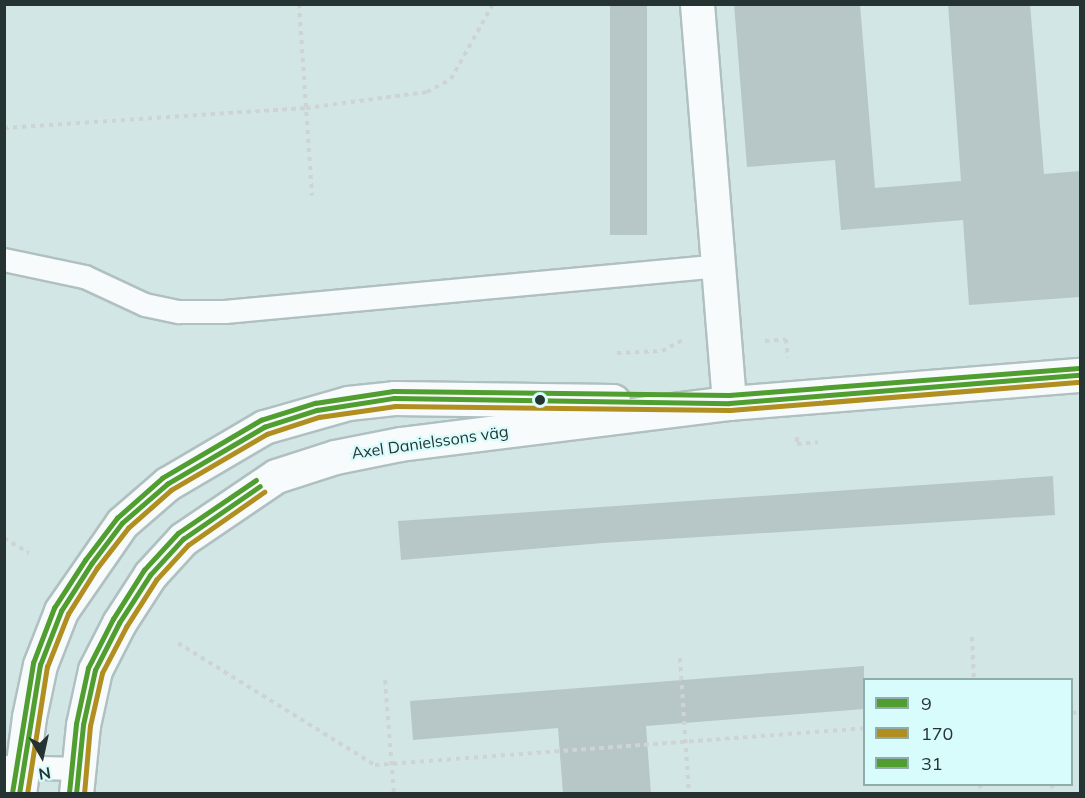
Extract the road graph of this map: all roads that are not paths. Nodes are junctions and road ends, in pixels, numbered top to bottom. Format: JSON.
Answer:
{"nodes":[{"id":1,"x":697,"y":4,"type":"edge"},
{"id":2,"x":4,"y":260,"type":"edge"},
{"id":3,"x":717,"y":266,"type":"junction"},
{"id":4,"x":1080,"y":375,"type":"edge"},
{"id":5,"x":729,"y":403,"type":"junction"},
{"id":6,"x":15,"y":776,"type":"edge"},
{"id":7,"x":77,"y":781,"type":"edge"}],
"edges":[{"from":1,"to":3,"type":"street"},
{"from":2,"to":3,"type":"lane"},
{"from":3,"to":5,"type":"street"},
{"from":4,"to":5,"type":"street","name":"Axel Danielssons väg"},
{"from":5,"to":6,"type":"street","name":"Axel Danielssons väg"},
{"from":5,"to":7,"type":"street","name":"Axel Danielssons väg"},
{"from":6,"to":7,"type":"lane"}]}
